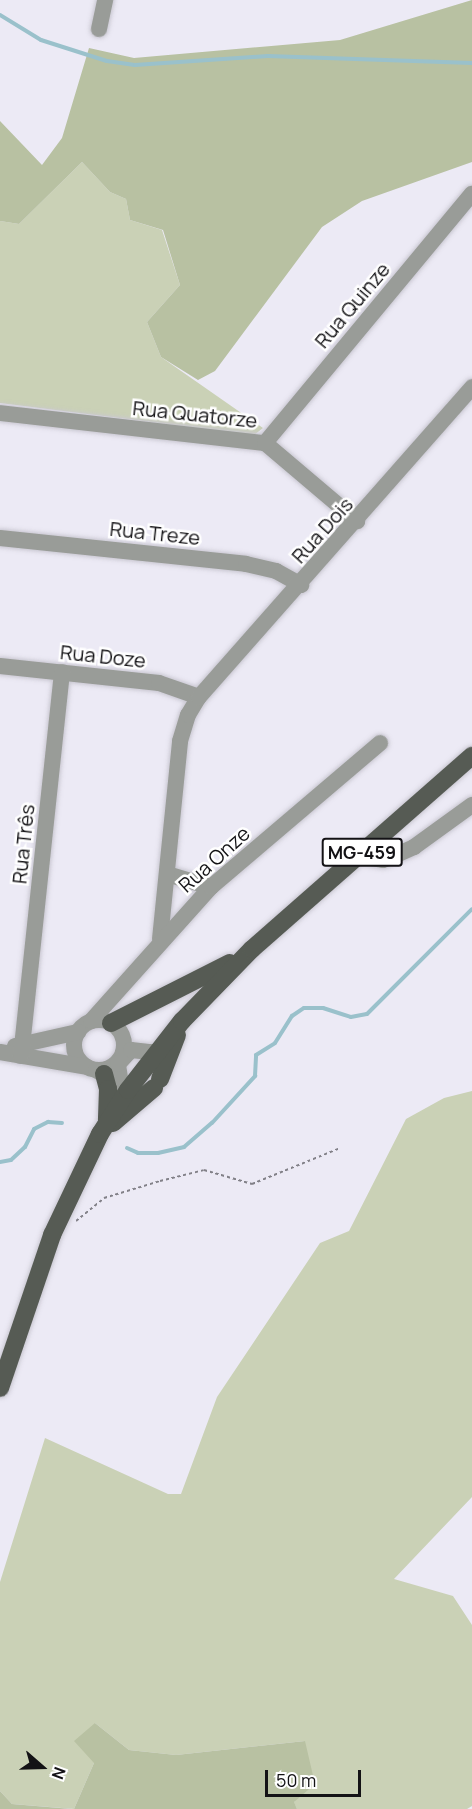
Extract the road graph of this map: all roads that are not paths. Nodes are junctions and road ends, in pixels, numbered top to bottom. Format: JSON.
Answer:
{"nodes":[{"id":1,"x":105,"y":0,"type":"edge"},
{"id":2,"x":99,"y":29,"type":"dead end"},
{"id":3,"x":472,"y":194,"type":"edge"},
{"id":4,"x":472,"y":387,"type":"edge"},
{"id":5,"x":0,"y":413,"type":"edge"},
{"id":6,"x":265,"y":443,"type":"junction"},
{"id":7,"x":357,"y":521,"type":"junction"},
{"id":8,"x":0,"y":538,"type":"edge"},
{"id":9,"x":301,"y":585,"type":"junction"},
{"id":10,"x":0,"y":666,"type":"edge"},
{"id":11,"x":62,"y":672,"type":"junction"},
{"id":12,"x":200,"y":697,"type":"junction"},
{"id":13,"x":380,"y":743,"type":"dead end"},
{"id":14,"x":472,"y":756,"type":"edge"},
{"id":15,"x":472,"y":806,"type":"edge"},
{"id":16,"x":358,"y":856,"type":"junction"},
{"id":17,"x":167,"y":874,"type":"junction"},
{"id":18,"x":211,"y":887,"type":"junction"},
{"id":19,"x":160,"y":939,"type":"junction"},
{"id":20,"x":252,"y":949,"type":"junction"},
{"id":21,"x":182,"y":1021,"type":"junction"},
{"id":22,"x":84,"y":1027,"type":"junction"},
{"id":23,"x":116,"y":1028,"type":"junction"},
{"id":24,"x":22,"y":1049,"type":"junction"},
{"id":25,"x":1,"y":1052,"type":"edge"},
{"id":26,"x":146,"y":1052,"type":"junction"},
{"id":27,"x":120,"y":1058,"type":"junction"},
{"id":28,"x":96,"y":1070,"type":"junction"},
{"id":29,"x":157,"y":1083,"type":"junction"},
{"id":30,"x":124,"y":1087,"type":"junction"},
{"id":31,"x":103,"y":1128,"type":"junction"},
{"id":32,"x":0,"y":1388,"type":"edge"}],
"edges":[{"from":1,"to":2,"type":"street"},
{"from":3,"to":6,"type":"street","name":"Rua Quinze"},
{"from":4,"to":7,"type":"street","name":"Rua Dois"},
{"from":5,"to":6,"type":"street","name":"Rua Quatorze"},
{"from":6,"to":7,"type":"street","name":"Rua Quatorze"},
{"from":7,"to":9,"type":"street","name":"Rua Dois"},
{"from":8,"to":9,"type":"street","name":"Rua Treze"},
{"from":9,"to":12,"type":"street","name":"Rua Dois"},
{"from":10,"to":11,"type":"street","name":"Rua Doze"},
{"from":11,"to":12,"type":"street","name":"Rua Doze"},
{"from":11,"to":24,"type":"street","name":"Rua Três"},
{"from":12,"to":17,"type":"street","name":"Rua Dois"},
{"from":13,"to":18,"type":"street","name":"Rua Onze"},
{"from":14,"to":16,"type":"main road","number":"MG-459"},
{"from":15,"to":16,"type":"street"},
{"from":16,"to":20,"type":"main road","number":"MG-459"},
{"from":17,"to":18,"type":"street"},
{"from":17,"to":19,"type":"street","name":"Rua Dois"},
{"from":18,"to":19,"type":"street","name":"Rua Onze"},
{"from":19,"to":22,"type":"street","name":"Rua Onze"},
{"from":20,"to":21,"type":"main road","number":"MG-459"},
{"from":20,"to":23,"type":"main road"},
{"from":21,"to":26,"type":"main road","number":"MG-459"},
{"from":21,"to":29,"type":"main road"},
{"from":22,"to":23,"type":"street"},
{"from":22,"to":24,"type":"street"},
{"from":22,"to":28,"type":"street"},
{"from":23,"to":26,"type":"street"},
{"from":23,"to":27,"type":"street"},
{"from":24,"to":25,"type":"street"},
{"from":24,"to":28,"type":"street"},
{"from":26,"to":27,"type":"street"},
{"from":26,"to":29,"type":"street"},
{"from":26,"to":30,"type":"main road","number":"MG-459"},
{"from":27,"to":28,"type":"street"},
{"from":27,"to":30,"type":"street"},
{"from":28,"to":30,"type":"street"},
{"from":28,"to":31,"type":"main road"},
{"from":29,"to":30,"type":"street"},
{"from":29,"to":31,"type":"main road"},
{"from":30,"to":31,"type":"main road","number":"MG-459"},
{"from":31,"to":32,"type":"main road","number":"MG-459"}]}
